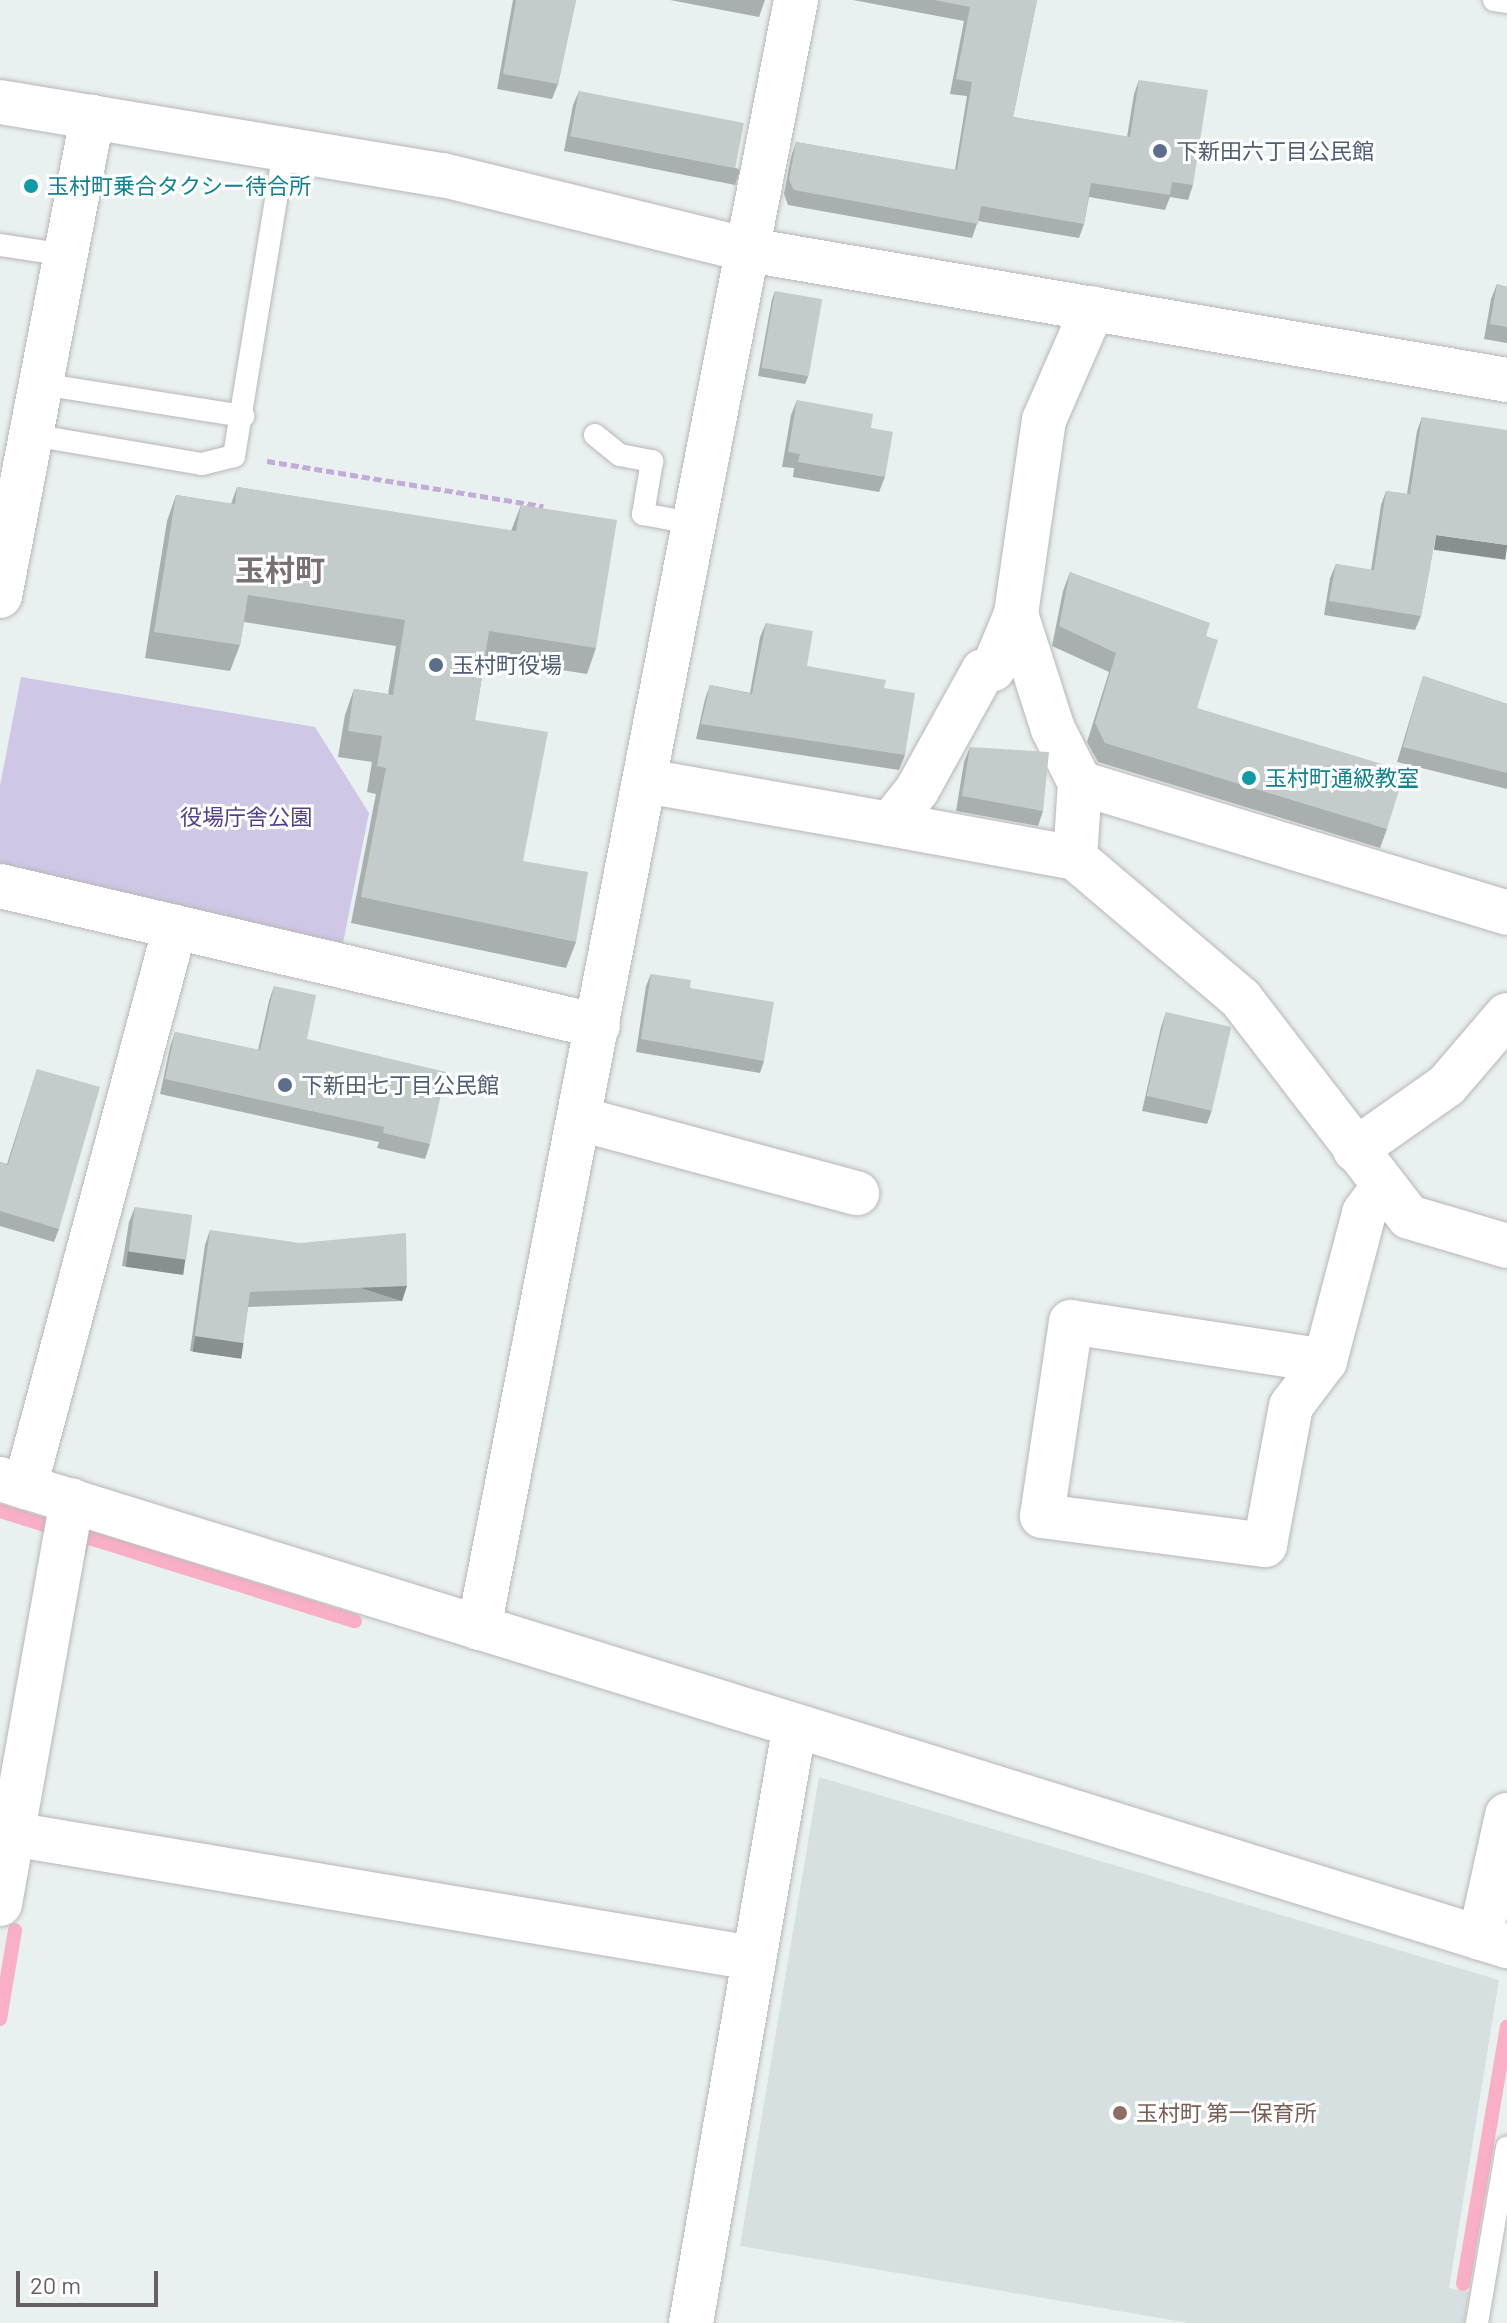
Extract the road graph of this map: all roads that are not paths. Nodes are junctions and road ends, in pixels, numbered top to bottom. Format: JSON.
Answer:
{"nodes":[{"id":1,"x":796,"y":0,"type":"edge"},
{"id":2,"x":1494,"y":0,"type":"edge"},
{"id":3,"x":1507,"y":2,"type":"edge"},
{"id":4,"x":0,"y":102,"type":"edge"},
{"id":5,"x":92,"y":117,"type":"junction"},
{"id":6,"x":284,"y":149,"type":"junction"},
{"id":7,"x":0,"y":245,"type":"edge"},
{"id":8,"x":749,"y":250,"type":"junction"},
{"id":9,"x":66,"y":255,"type":"junction"},
{"id":10,"x":1093,"y":308,"type":"junction"},
{"id":11,"x":1507,"y":380,"type":"edge"},
{"id":12,"x":41,"y":384,"type":"junction"},
{"id":13,"x":243,"y":416,"type":"junction"},
{"id":14,"x":32,"y":435,"type":"junction"},
{"id":15,"x":595,"y":435,"type":"dead end"},
{"id":16,"x":696,"y":524,"type":"junction"},
{"id":17,"x":2,"y":580,"type":"edge"},
{"id":18,"x":1016,"y":614,"type":"junction"},
{"id":19,"x":646,"y":781,"type":"junction"},
{"id":20,"x":1080,"y":783,"type":"junction"},
{"id":21,"x":890,"y":824,"type":"junction"},
{"id":22,"x":1075,"y":858,"type":"junction"},
{"id":23,"x":0,"y":886,"type":"edge"},
{"id":24,"x":1507,"y":913,"type":"edge"},
{"id":25,"x":175,"y":927,"type":"junction"},
{"id":26,"x":1507,"y":1015,"type":"edge"},
{"id":27,"x":598,"y":1026,"type":"junction"},
{"id":28,"x":580,"y":1119,"type":"junction"},
{"id":29,"x":1355,"y":1150,"type":"junction"},
{"id":30,"x":1383,"y":1187,"type":"junction"},
{"id":31,"x":857,"y":1193,"type":"dead end"},
{"id":32,"x":1507,"y":1246,"type":"edge"},
{"id":33,"x":1325,"y":1361,"type":"junction"},
{"id":34,"x":12,"y":1483,"type":"edge"},
{"id":35,"x":72,"y":1500,"type":"junction"},
{"id":36,"x":479,"y":1628,"type":"junction"},
{"id":37,"x":794,"y":1730,"type":"junction"},
{"id":38,"x":17,"y":1733,"type":"edge"},
{"id":39,"x":1507,"y":1815,"type":"edge"},
{"id":40,"x":18,"y":1835,"type":"junction"},
{"id":41,"x":0,"y":1904,"type":"edge"},
{"id":42,"x":1494,"y":1942,"type":"edge"},
{"id":43,"x":752,"y":1958,"type":"junction"},
{"id":44,"x":1507,"y":2148,"type":"edge"},
{"id":45,"x":691,"y":2323,"type":"edge"},
{"id":46,"x":1477,"y":2323,"type":"edge"}],
"edges":[{"from":1,"to":8,"type":"street"},
{"from":2,"to":3,"type":"lane"},
{"from":4,"to":5,"type":"street"},
{"from":5,"to":6,"type":"street"},
{"from":5,"to":9,"type":"street"},
{"from":6,"to":8,"type":"street"},
{"from":6,"to":13,"type":"lane"},
{"from":7,"to":9,"type":"lane"},
{"from":8,"to":10,"type":"street"},
{"from":8,"to":16,"type":"street"},
{"from":9,"to":12,"type":"street"},
{"from":10,"to":11,"type":"street"},
{"from":10,"to":18,"type":"street"},
{"from":12,"to":13,"type":"lane"},
{"from":12,"to":14,"type":"street"},
{"from":13,"to":14,"type":"lane"},
{"from":14,"to":17,"type":"street"},
{"from":15,"to":16,"type":"lane"},
{"from":16,"to":19,"type":"street"},
{"from":18,"to":20,"type":"street"},
{"from":18,"to":21,"type":"street"},
{"from":19,"to":21,"type":"street"},
{"from":19,"to":27,"type":"street"},
{"from":20,"to":22,"type":"street"},
{"from":20,"to":24,"type":"street"},
{"from":21,"to":22,"type":"street"},
{"from":22,"to":29,"type":"street"},
{"from":23,"to":25,"type":"street"},
{"from":25,"to":27,"type":"street"},
{"from":25,"to":34,"type":"street"},
{"from":26,"to":29,"type":"street"},
{"from":27,"to":28,"type":"street"},
{"from":28,"to":31,"type":"street"},
{"from":28,"to":36,"type":"street"},
{"from":29,"to":30,"type":"street"},
{"from":30,"to":32,"type":"street"},
{"from":30,"to":33,"type":"street"},
{"from":33,"to":33,"type":"street"},
{"from":34,"to":35,"type":"street"},
{"from":35,"to":36,"type":"street"},
{"from":35,"to":38,"type":"street"},
{"from":36,"to":37,"type":"street"},
{"from":37,"to":42,"type":"street"},
{"from":37,"to":43,"type":"street"},
{"from":38,"to":40,"type":"street"},
{"from":39,"to":42,"type":"street"},
{"from":40,"to":41,"type":"street"},
{"from":40,"to":43,"type":"street"},
{"from":43,"to":45,"type":"street"},
{"from":44,"to":46,"type":"lane"}]}
